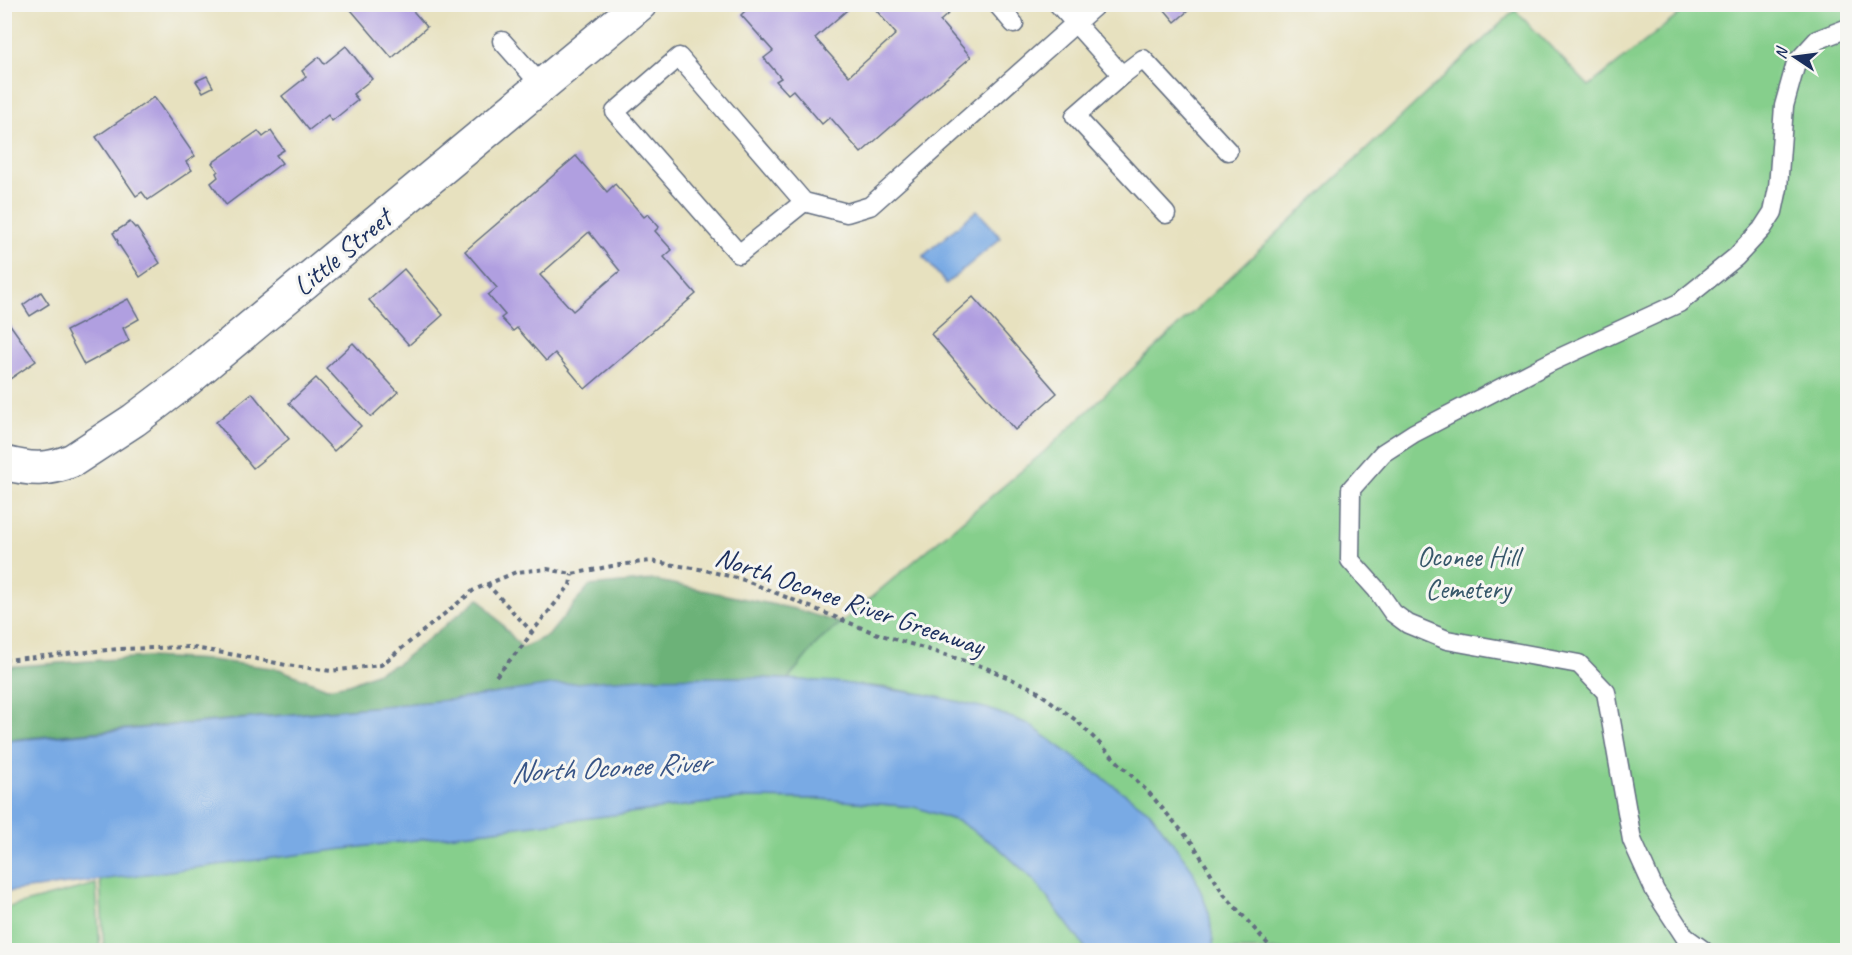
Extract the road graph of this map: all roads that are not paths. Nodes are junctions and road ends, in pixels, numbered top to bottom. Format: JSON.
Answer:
{"nodes":[{"id":1,"x":640,"y":4,"type":"edge"},
{"id":2,"x":997,"y":4,"type":"edge"},
{"id":3,"x":1058,"y":4,"type":"edge"},
{"id":4,"x":1097,"y":4,"type":"edge"},
{"id":5,"x":1076,"y":22,"type":"junction"},
{"id":6,"x":1014,"y":24,"type":"dead end"},
{"id":7,"x":1848,"y":28,"type":"edge"},
{"id":8,"x":502,"y":41,"type":"dead end"},
{"id":9,"x":1122,"y":75,"type":"junction"},
{"id":10,"x":542,"y":86,"type":"junction"},
{"id":11,"x":1228,"y":151,"type":"dead end"},
{"id":12,"x":804,"y":202,"type":"junction"},
{"id":13,"x":1166,"y":214,"type":"dead end"},
{"id":14,"x":16,"y":466,"type":"edge"},
{"id":15,"x":1703,"y":951,"type":"edge"}],
"edges":[{"from":1,"to":10,"type":"street","name":"Little Street"},
{"from":2,"to":6,"type":"lane"},
{"from":3,"to":5,"type":"lane"},
{"from":4,"to":5,"type":"lane"},
{"from":5,"to":9,"type":"lane"},
{"from":5,"to":12,"type":"lane"},
{"from":7,"to":15,"type":"lane"},
{"from":8,"to":10,"type":"lane"},
{"from":9,"to":11,"type":"lane"},
{"from":9,"to":13,"type":"lane"},
{"from":10,"to":14,"type":"street","name":"Little Street"},
{"from":12,"to":12,"type":"lane"}]}
